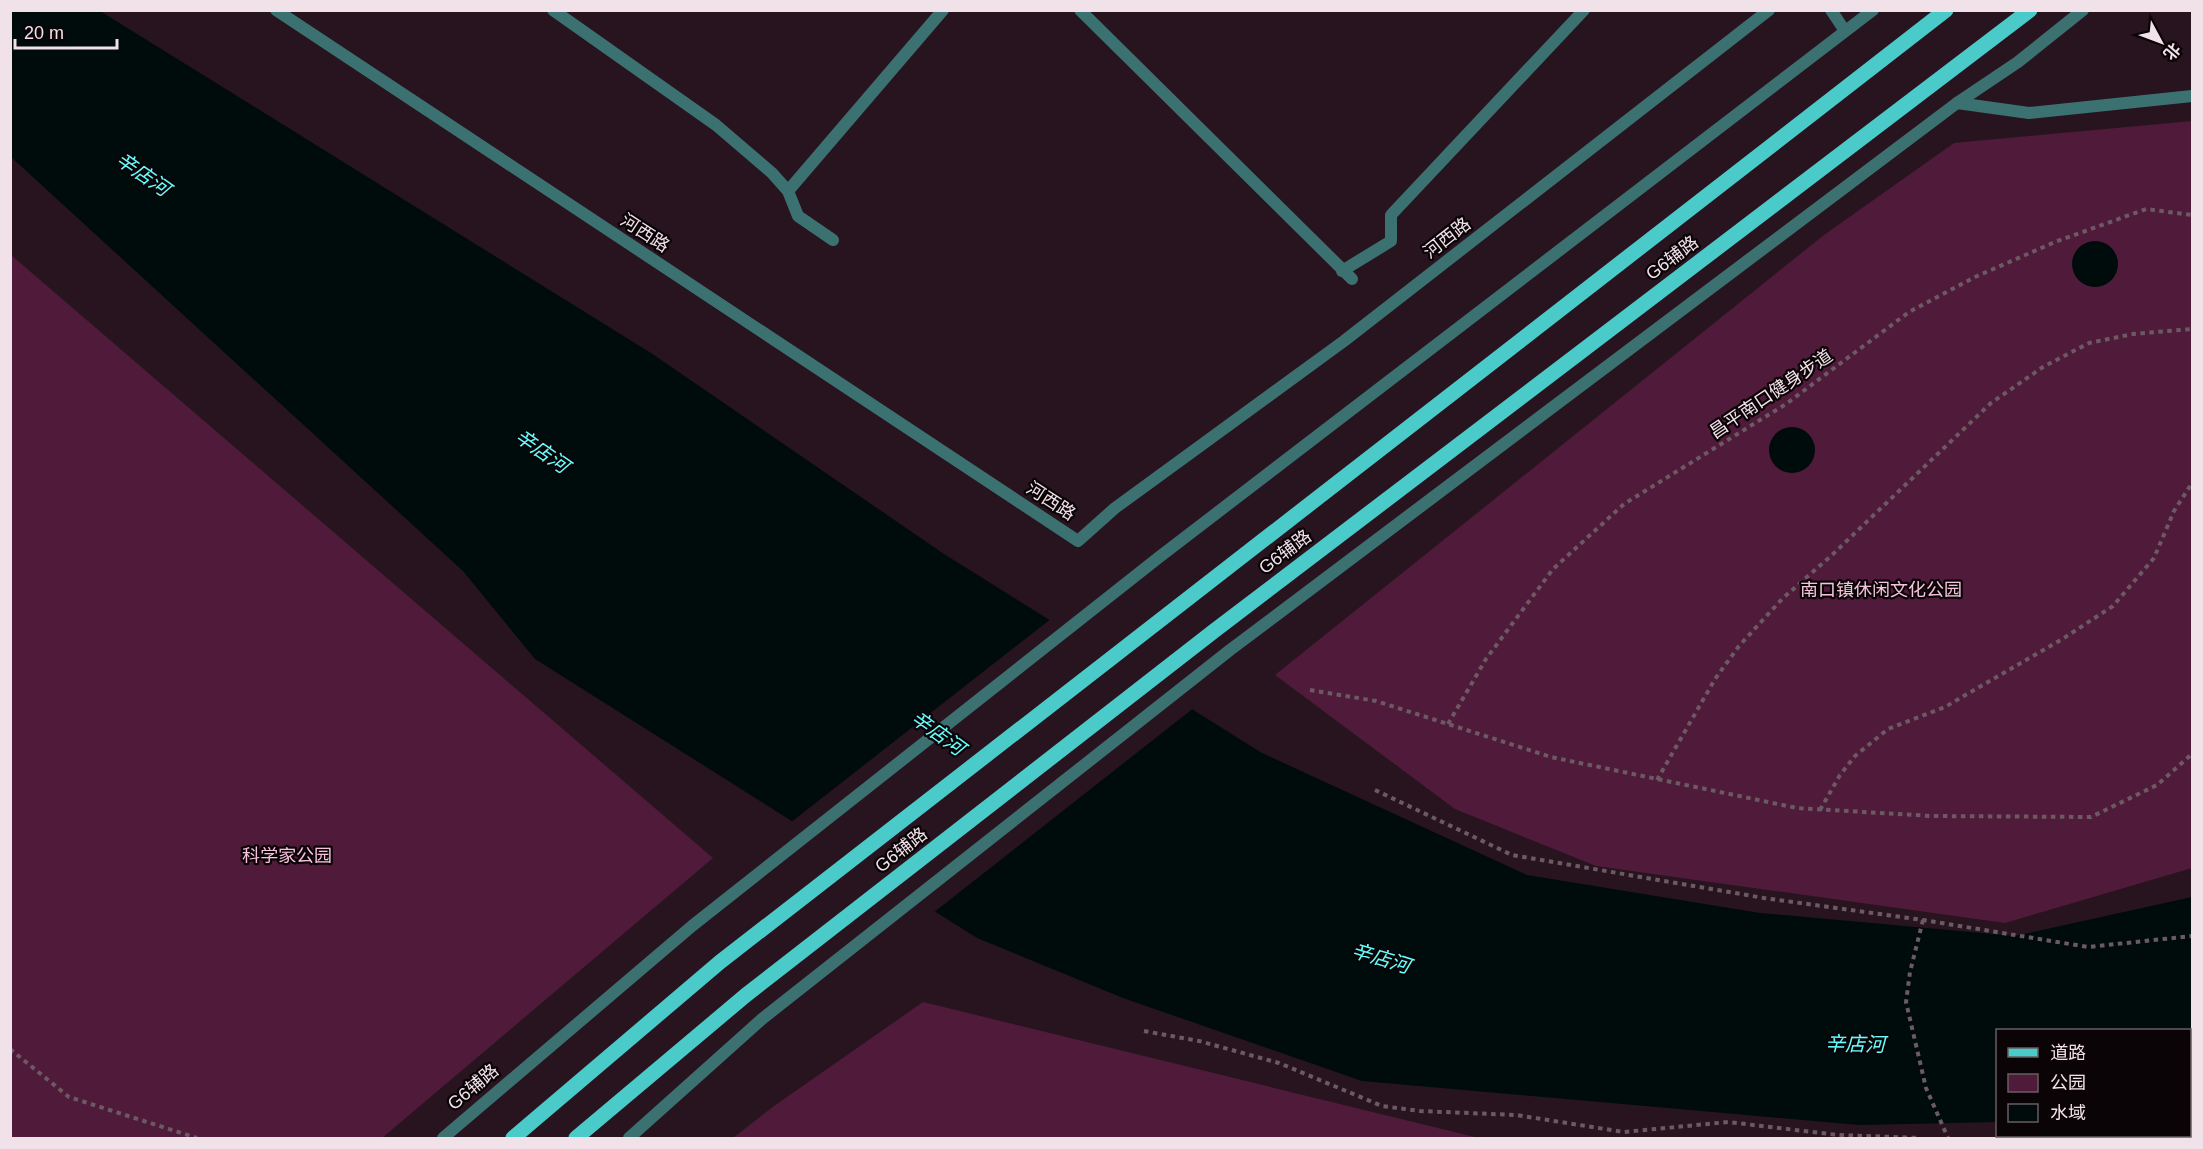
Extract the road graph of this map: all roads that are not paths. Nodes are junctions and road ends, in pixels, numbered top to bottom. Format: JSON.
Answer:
{"nodes":[{"id":1,"x":276,"y":10,"type":"edge"},
{"id":2,"x":553,"y":10,"type":"edge"},
{"id":3,"x":943,"y":10,"type":"edge"},
{"id":4,"x":1080,"y":10,"type":"edge"},
{"id":5,"x":1584,"y":10,"type":"edge"},
{"id":6,"x":1769,"y":10,"type":"edge"},
{"id":7,"x":1832,"y":10,"type":"edge"},
{"id":8,"x":1873,"y":10,"type":"edge"},
{"id":9,"x":1946,"y":10,"type":"edge"},
{"id":10,"x":2030,"y":10,"type":"edge"},
{"id":11,"x":2083,"y":10,"type":"edge"},
{"id":12,"x":1845,"y":32,"type":"junction"},
{"id":13,"x":2193,"y":96,"type":"edge"},
{"id":14,"x":1957,"y":103,"type":"junction"},
{"id":15,"x":788,"y":191,"type":"junction"},
{"id":16,"x":833,"y":240,"type":"dead end"},
{"id":17,"x":443,"y":1138,"type":"edge"},
{"id":18,"x":513,"y":1138,"type":"edge"},
{"id":19,"x":576,"y":1138,"type":"edge"},
{"id":20,"x":629,"y":1138,"type":"edge"}],
"edges":[{"from":1,"to":6,"type":"street","name":"河西路"},
{"from":2,"to":15,"type":"street"},
{"from":3,"to":15,"type":"street"},
{"from":4,"to":5,"type":"street"},
{"from":7,"to":12,"type":"street"},
{"from":8,"to":12,"type":"street"},
{"from":9,"to":18,"type":"main road","name":"G6辅路"},
{"from":10,"to":19,"type":"main road","name":"G6辅路"},
{"from":11,"to":14,"type":"street"},
{"from":12,"to":17,"type":"street","name":"G6辅路"},
{"from":13,"to":14,"type":"street"},
{"from":14,"to":20,"type":"street"},
{"from":15,"to":16,"type":"street"}]}
